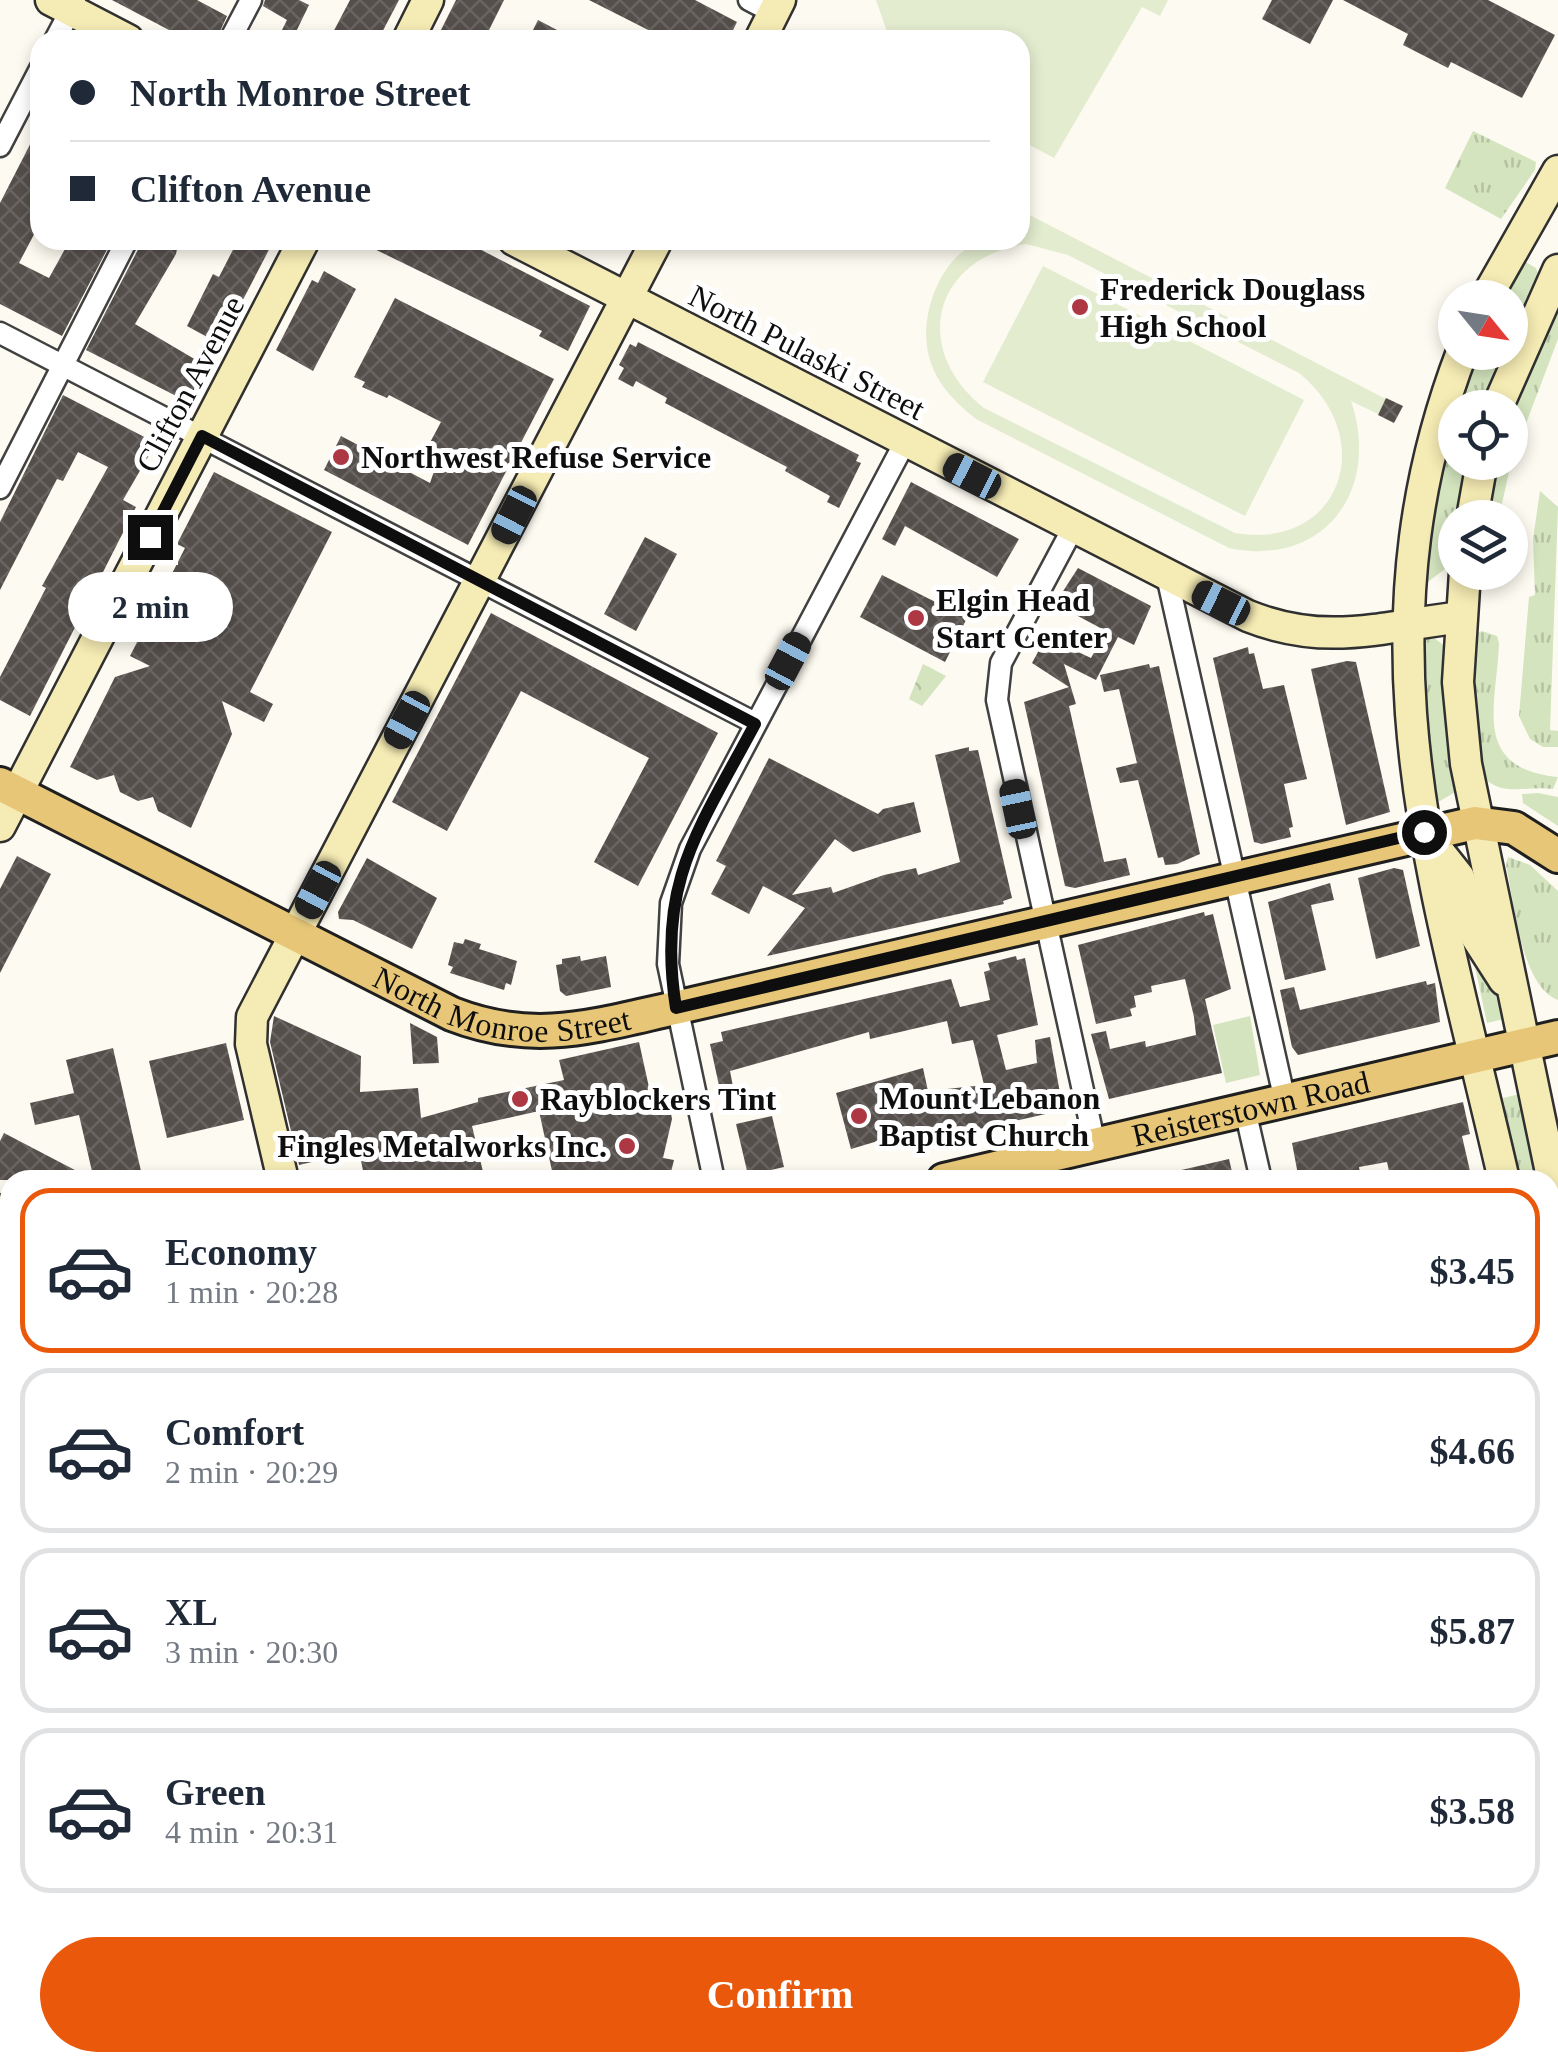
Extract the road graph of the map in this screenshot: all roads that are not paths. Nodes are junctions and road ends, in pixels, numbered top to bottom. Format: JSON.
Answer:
{"nodes":[{"id":1,"x":251,"y":0,"type":"edge"},
{"id":2,"x":428,"y":0,"type":"edge"},
{"id":3,"x":66,"y":3,"type":"edge"},
{"id":4,"x":58,"y":30,"type":"edge"},
{"id":5,"x":111,"y":30,"type":"edge"},
{"id":6,"x":235,"y":30,"type":"edge"},
{"id":7,"x":413,"y":30,"type":"edge"},
{"id":8,"x":30,"y":88,"type":"edge"},
{"id":9,"x":0,"y":146,"type":"edge"},
{"id":10,"x":1558,"y":171,"type":"edge"},
{"id":11,"x":123,"y":250,"type":"edge"},
{"id":12,"x":299,"y":250,"type":"edge"},
{"id":13,"x":534,"y":250,"type":"edge"},
{"id":14,"x":652,"y":250,"type":"edge"},
{"id":15,"x":1558,"y":270,"type":"edge"},
{"id":16,"x":1496,"y":280,"type":"edge"},
{"id":17,"x":628,"y":298,"type":"junction"},
{"id":18,"x":0,"y":333,"type":"edge"},
{"id":19,"x":63,"y":365,"type":"junction"},
{"id":20,"x":1455,"y":370,"type":"edge"},
{"id":21,"x":1505,"y":390,"type":"edge"},
{"id":22,"x":202,"y":436,"type":"junction"},
{"id":23,"x":905,"y":442,"type":"junction"},
{"id":24,"x":0,"y":488,"type":"edge"},
{"id":25,"x":1073,"y":528,"type":"junction"},
{"id":26,"x":1167,"y":576,"type":"junction"},
{"id":27,"x":480,"y":580,"type":"junction"},
{"id":28,"x":1463,"y":590,"type":"edge"},
{"id":29,"x":1461,"y":617,"type":"junction"},
{"id":30,"x":1407,"y":624,"type":"junction"},
{"id":31,"x":755,"y":724,"type":"junction"},
{"id":32,"x":9,"y":788,"type":"edge"},
{"id":33,"x":1475,"y":823,"type":"junction"},
{"id":34,"x":0,"y":826,"type":"edge"},
{"id":35,"x":1424,"y":832,"type":"junction"},
{"id":36,"x":1558,"y":856,"type":"edge"},
{"id":37,"x":1234,"y":880,"type":"junction"},
{"id":38,"x":1043,"y":923,"type":"junction"},
{"id":39,"x":296,"y":934,"type":"junction"},
{"id":40,"x":1512,"y":990,"type":"junction"},
{"id":41,"x":676,"y":1008,"type":"junction"},
{"id":42,"x":1558,"y":1037,"type":"edge"},
{"id":43,"x":1523,"y":1045,"type":"junction"},
{"id":44,"x":1476,"y":1056,"type":"junction"},
{"id":45,"x":1285,"y":1101,"type":"junction"},
{"id":46,"x":1246,"y":1110,"type":"junction"},
{"id":47,"x":1095,"y":1145,"type":"junction"},
{"id":48,"x":281,"y":1170,"type":"edge"},
{"id":49,"x":712,"y":1170,"type":"edge"},
{"id":50,"x":1031,"y":1170,"type":"edge"},
{"id":51,"x":1259,"y":1170,"type":"edge"},
{"id":52,"x":1502,"y":1170,"type":"edge"},
{"id":53,"x":1550,"y":1170,"type":"edge"}],
"edges":[{"from":1,"to":6,"type":"street"},
{"from":2,"to":7,"type":"street"},
{"from":3,"to":4,"type":"street"},
{"from":3,"to":5,"type":"street"},
{"from":8,"to":9,"type":"street"},
{"from":10,"to":16,"type":"street"},
{"from":11,"to":19,"type":"street"},
{"from":12,"to":22,"type":"street","name":"Clifton Avenue"},
{"from":13,"to":17,"type":"street","name":"North Pulaski Street"},
{"from":14,"to":17,"type":"street"},
{"from":15,"to":21,"type":"street"},
{"from":17,"to":23,"type":"street","name":"North Pulaski Street"},
{"from":17,"to":27,"type":"street"},
{"from":18,"to":19,"type":"street"},
{"from":19,"to":22,"type":"street"},
{"from":19,"to":24,"type":"street"},
{"from":20,"to":30,"type":"street"},
{"from":22,"to":27,"type":"street"},
{"from":22,"to":32,"type":"street","name":"Clifton Avenue"},
{"from":23,"to":25,"type":"street","name":"North Pulaski Street"},
{"from":23,"to":31,"type":"street"},
{"from":25,"to":26,"type":"street","name":"North Pulaski Street"},
{"from":25,"to":38,"type":"street"},
{"from":26,"to":30,"type":"street","name":"North Pulaski Street"},
{"from":26,"to":37,"type":"street"},
{"from":27,"to":31,"type":"street"},
{"from":27,"to":39,"type":"street"},
{"from":28,"to":29,"type":"street"},
{"from":29,"to":30,"type":"street","name":"North Pulaski Street"},
{"from":29,"to":33,"type":"street"},
{"from":30,"to":35,"type":"street"},
{"from":31,"to":41,"type":"street"},
{"from":32,"to":34,"type":"street","name":"Clifton Avenue"},
{"from":32,"to":39,"type":"main road","name":"North Monroe Street"},
{"from":33,"to":35,"type":"main road","name":"North Monroe Street"},
{"from":33,"to":36,"type":"main road","name":"North Monroe Street"},
{"from":33,"to":40,"type":"street"},
{"from":35,"to":37,"type":"main road","name":"North Monroe Street"},
{"from":35,"to":40,"type":"street"},
{"from":35,"to":44,"type":"street"},
{"from":37,"to":38,"type":"main road","name":"North Monroe Street"},
{"from":37,"to":45,"type":"street"},
{"from":38,"to":41,"type":"main road","name":"North Monroe Street"},
{"from":38,"to":47,"type":"street"},
{"from":39,"to":41,"type":"main road","name":"North Monroe Street"},
{"from":39,"to":48,"type":"street"},
{"from":40,"to":43,"type":"street"},
{"from":41,"to":49,"type":"street"},
{"from":42,"to":43,"type":"main road","name":"Reisterstown Road"},
{"from":43,"to":44,"type":"main road","name":"Reisterstown Road"},
{"from":43,"to":53,"type":"street"},
{"from":44,"to":45,"type":"main road","name":"Reisterstown Road"},
{"from":44,"to":52,"type":"street"},
{"from":45,"to":46,"type":"main road","name":"Reisterstown Road"},
{"from":46,"to":47,"type":"main road","name":"Reisterstown Road"},
{"from":46,"to":51,"type":"street"},
{"from":47,"to":50,"type":"main road","name":"Reisterstown Road"}]}
